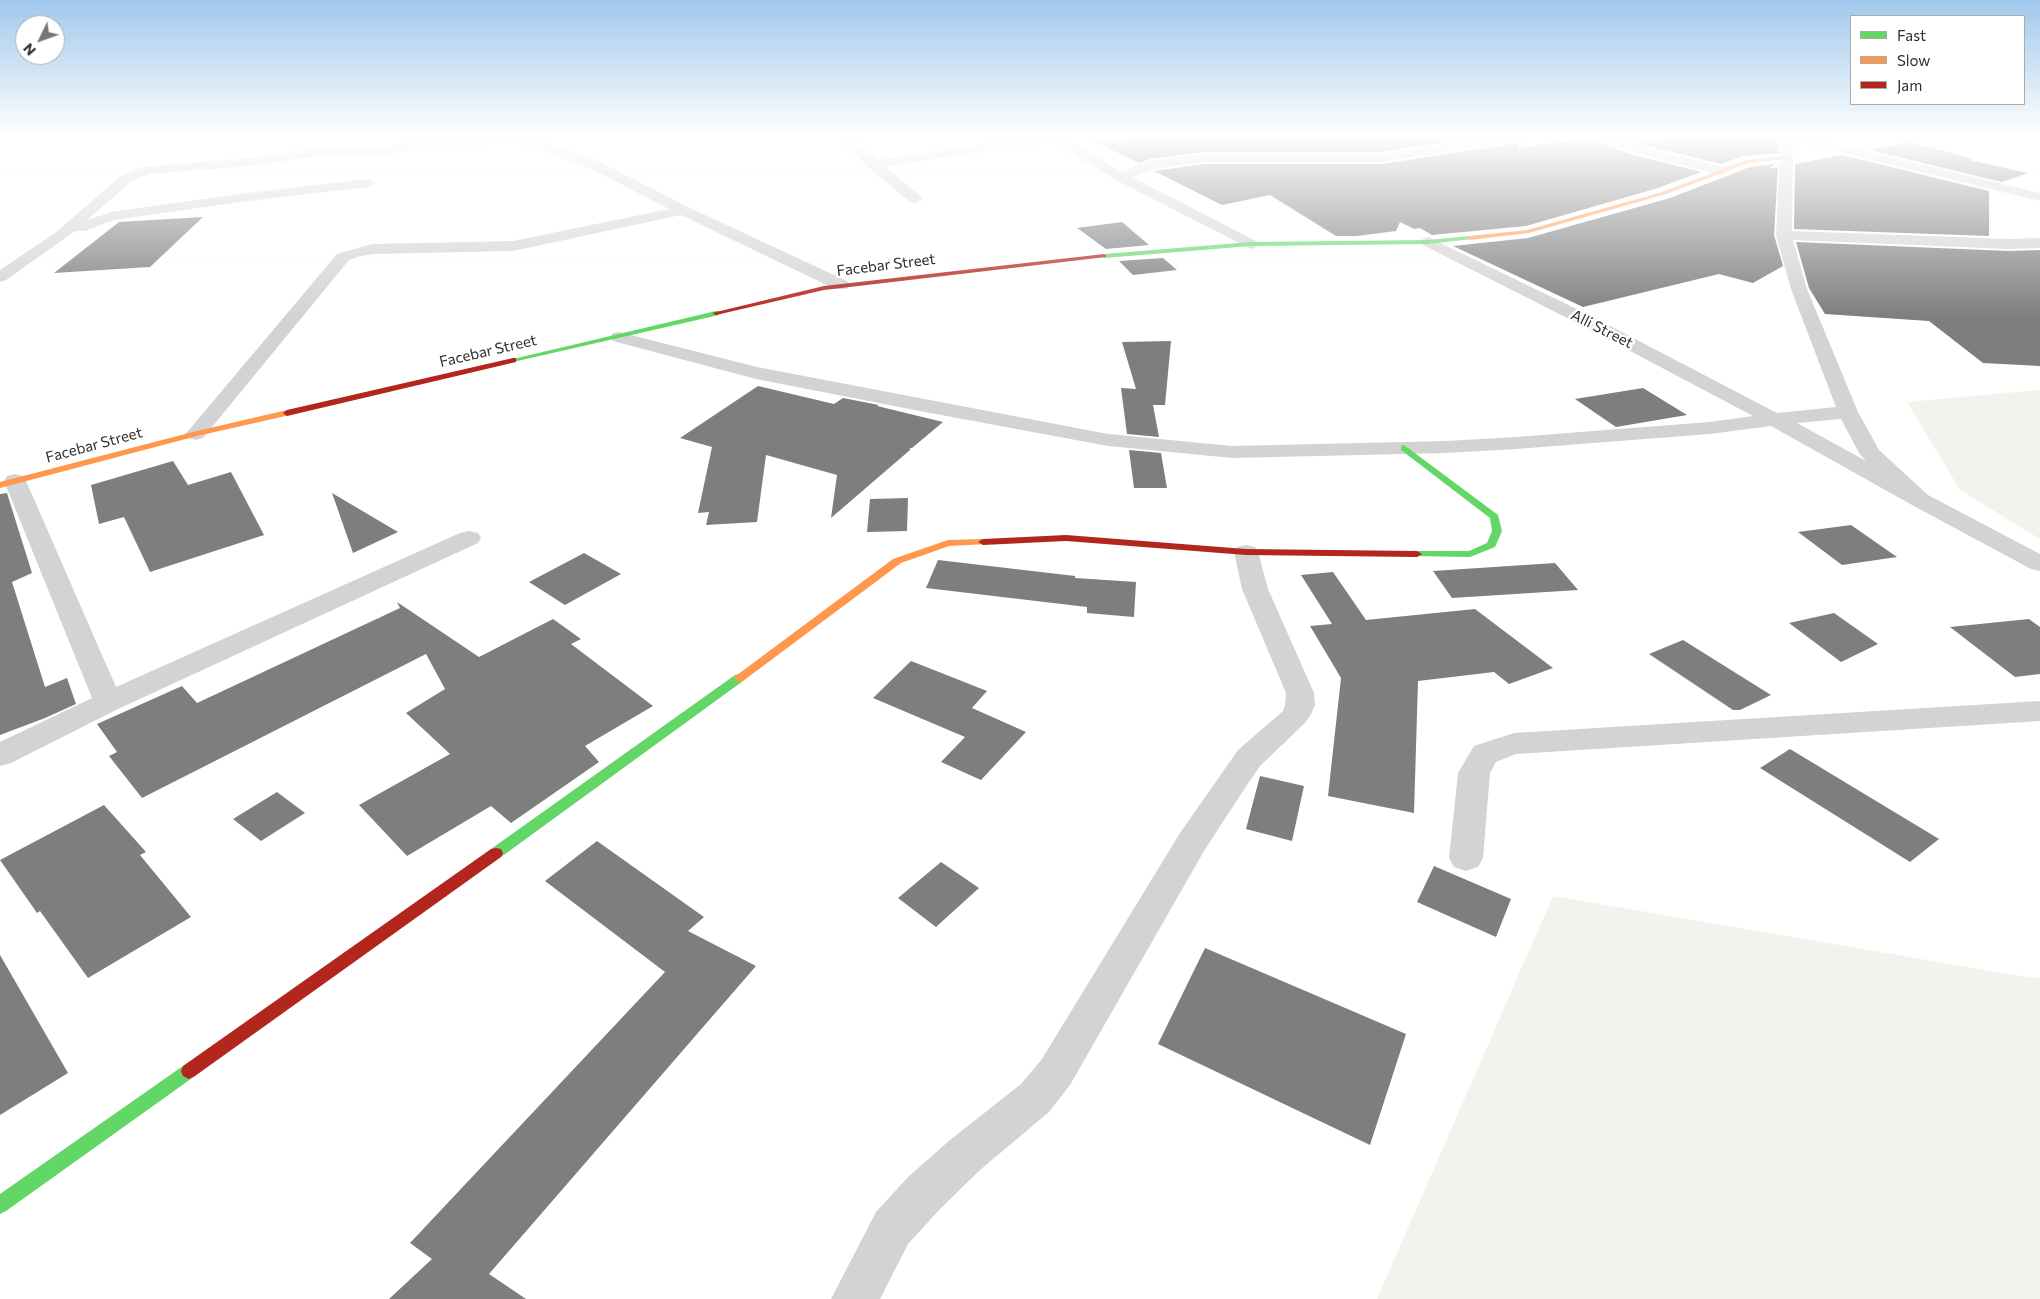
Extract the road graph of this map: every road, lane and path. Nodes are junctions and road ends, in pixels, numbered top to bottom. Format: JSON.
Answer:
{"nodes":[{"id":1,"x":107,"y":196,"type":"edge"},
{"id":2,"x":260,"y":196,"type":"edge"},
{"id":3,"x":655,"y":196,"type":"edge"},
{"id":4,"x":911,"y":196,"type":"edge"},
{"id":5,"x":1157,"y":196,"type":"edge"},
{"id":6,"x":1655,"y":196,"type":"edge"},
{"id":7,"x":1785,"y":196,"type":"edge"},
{"id":8,"x":915,"y":199,"type":"dead end"},
{"id":9,"x":683,"y":210,"type":"junction"},
{"id":10,"x":1784,"y":235,"type":"junction"},
{"id":11,"x":60,"y":236,"type":"junction"},
{"id":12,"x":1428,"y":242,"type":"junction"},
{"id":13,"x":2040,"y":243,"type":"edge"},
{"id":14,"x":1251,"y":244,"type":"junction"},
{"id":15,"x":2009,"y":244,"type":"junction"},
{"id":16,"x":2032,"y":257,"type":"dead end"},
{"id":17,"x":0,"y":277,"type":"edge"},
{"id":18,"x":841,"y":286,"type":"junction"},
{"id":19,"x":618,"y":337,"type":"junction"},
{"id":20,"x":1848,"y":412,"type":"junction"},
{"id":21,"x":1774,"y":419,"type":"junction"},
{"id":22,"x":196,"y":434,"type":"junction"},
{"id":23,"x":1404,"y":448,"type":"junction"},
{"id":24,"x":8,"y":483,"type":"edge"},
{"id":25,"x":1920,"y":500,"type":"junction"},
{"id":26,"x":469,"y":538,"type":"dead end"},
{"id":27,"x":1246,"y":552,"type":"junction"},
{"id":28,"x":2040,"y":564,"type":"edge"},
{"id":29,"x":108,"y":702,"type":"junction"},
{"id":30,"x":2040,"y":711,"type":"edge"},
{"id":31,"x":0,"y":755,"type":"edge"},
{"id":32,"x":1466,"y":858,"type":"dead end"},
{"id":33,"x":0,"y":1205,"type":"edge"},
{"id":34,"x":855,"y":1299,"type":"edge"}],
"edges":[{"from":1,"to":11,"type":"street"},
{"from":2,"to":11,"type":"street"},
{"from":3,"to":9,"type":"street"},
{"from":4,"to":8,"type":"street"},
{"from":5,"to":14,"type":"street"},
{"from":6,"to":12,"type":"street","name":"Facebar Street"},
{"from":7,"to":10,"type":"street"},
{"from":9,"to":18,"type":"street"},
{"from":9,"to":22,"type":"street"},
{"from":10,"to":15,"type":"street"},
{"from":10,"to":20,"type":"street"},
{"from":11,"to":17,"type":"street"},
{"from":12,"to":14,"type":"street","name":"Facebar Street"},
{"from":12,"to":21,"type":"street","name":"Alli Street"},
{"from":13,"to":15,"type":"street"},
{"from":14,"to":18,"type":"street","name":"Facebar Street"},
{"from":15,"to":16,"type":"street"},
{"from":18,"to":19,"type":"street","name":"Facebar Street"},
{"from":19,"to":22,"type":"street","name":"Facebar Street"},
{"from":19,"to":23,"type":"street"},
{"from":20,"to":21,"type":"street"},
{"from":20,"to":25,"type":"street"},
{"from":21,"to":23,"type":"street"},
{"from":21,"to":25,"type":"street","name":"Alli Street"},
{"from":22,"to":24,"type":"street","name":"Facebar Street"},
{"from":23,"to":27,"type":"street"},
{"from":24,"to":29,"type":"street"},
{"from":25,"to":28,"type":"street"},
{"from":26,"to":29,"type":"street"},
{"from":27,"to":33,"type":"street"},
{"from":27,"to":34,"type":"street"},
{"from":29,"to":31,"type":"street"},
{"from":30,"to":32,"type":"street"}]}
